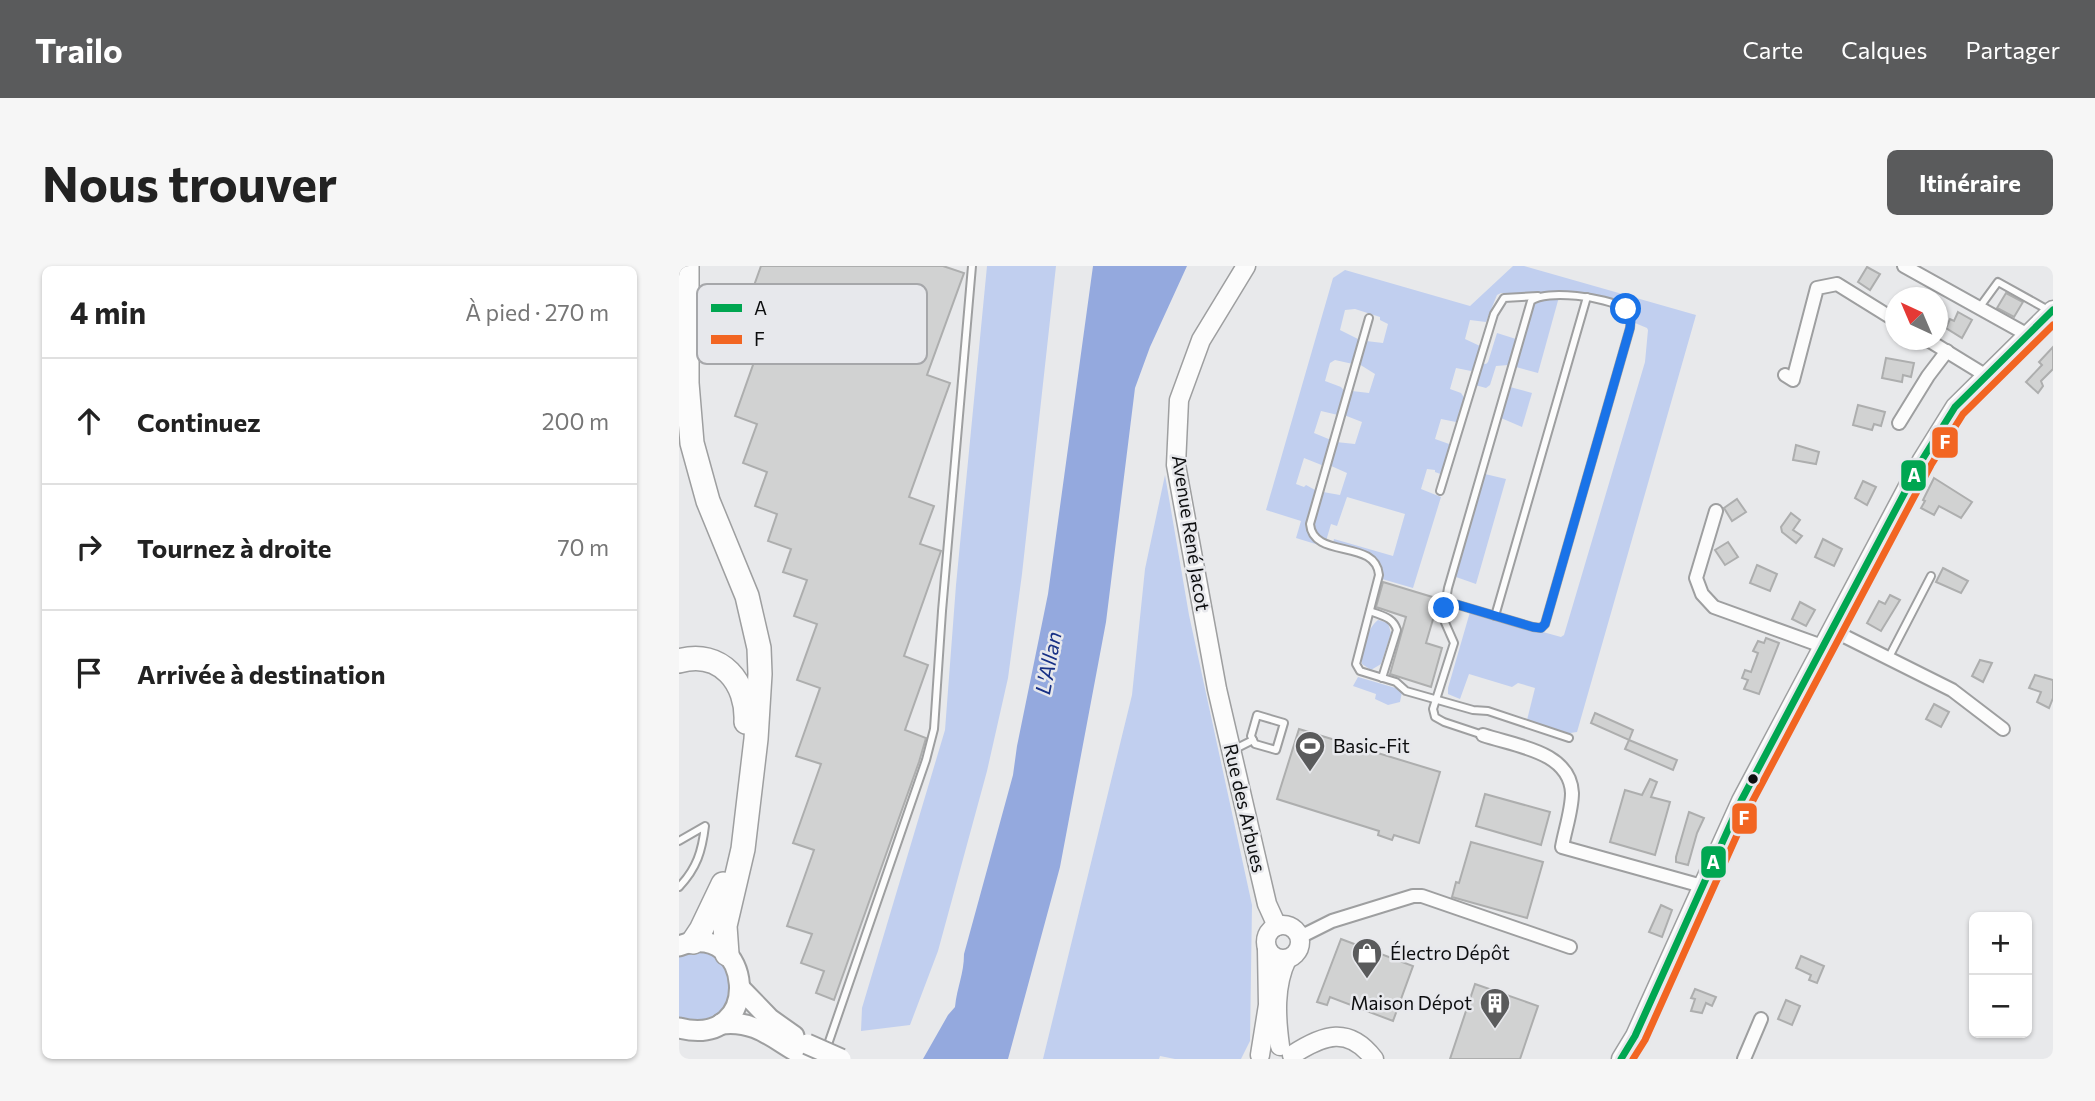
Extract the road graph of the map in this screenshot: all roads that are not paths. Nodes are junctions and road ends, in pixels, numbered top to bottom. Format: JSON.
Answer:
{"nodes":[{"id":1,"x":682,"y":266,"type":"edge"},
{"id":2,"x":687,"y":266,"type":"edge"},
{"id":3,"x":972,"y":266,"type":"edge"},
{"id":4,"x":1247,"y":266,"type":"edge"},
{"id":5,"x":1904,"y":266,"type":"edge"},
{"id":6,"x":679,"y":293,"type":"edge"},
{"id":7,"x":1540,"y":296,"type":"junction"},
{"id":8,"x":1587,"y":297,"type":"junction"},
{"id":9,"x":1979,"y":308,"type":"junction"},
{"id":10,"x":2052,"y":311,"type":"edge"},
{"id":11,"x":1885,"y":314,"type":"edge"},
{"id":12,"x":1369,"y":317,"type":"dead end"},
{"id":13,"x":2028,"y":335,"type":"junction"},
{"id":14,"x":1947,"y":351,"type":"joint"},
{"id":15,"x":1785,"y":375,"type":"dead end"},
{"id":16,"x":1985,"y":375,"type":"junction"},
{"id":17,"x":1899,"y":423,"type":"dead end"},
{"id":18,"x":1440,"y":491,"type":"dead end"},
{"id":19,"x":1716,"y":511,"type":"dead end"},
{"id":20,"x":1931,"y":576,"type":"dead end"},
{"id":21,"x":1445,"y":601,"type":"junction"},
{"id":22,"x":1370,"y":611,"type":"junction"},
{"id":23,"x":1495,"y":616,"type":"junction"},
{"id":24,"x":1832,"y":630,"type":"junction"},
{"id":25,"x":1822,"y":646,"type":"junction"},
{"id":26,"x":1889,"y":657,"type":"junction"},
{"id":27,"x":679,"y":661,"type":"edge"},
{"id":28,"x":1382,"y":678,"type":"junction"},
{"id":29,"x":1217,"y":689,"type":"joint"},
{"id":30,"x":1436,"y":700,"type":"junction"},
{"id":31,"x":2003,"y":729,"type":"dead end"},
{"id":32,"x":1483,"y":735,"type":"joint"},
{"id":33,"x":1569,"y":738,"type":"dead end"},
{"id":34,"x":1253,"y":740,"type":"junction"},
{"id":35,"x":1231,"y":751,"type":"junction"},
{"id":36,"x":679,"y":841,"type":"edge"},
{"id":37,"x":1702,"y":886,"type":"junction"},
{"id":38,"x":679,"y":887,"type":"edge"},
{"id":39,"x":1277,"y":926,"type":"junction"},
{"id":40,"x":1300,"y":937,"type":"junction"},
{"id":41,"x":686,"y":944,"type":"edge"},
{"id":42,"x":1570,"y":947,"type":"dead end"},
{"id":43,"x":1267,"y":949,"type":"junction"},
{"id":44,"x":727,"y":954,"type":"junction"},
{"id":45,"x":1287,"y":959,"type":"junction"},
{"id":46,"x":741,"y":989,"type":"junction"},
{"id":47,"x":1761,"y":1019,"type":"dead end"},
{"id":48,"x":721,"y":1024,"type":"junction"},
{"id":49,"x":679,"y":1028,"type":"edge"},
{"id":50,"x":806,"y":1053,"type":"edge"},
{"id":51,"x":1288,"y":1053,"type":"edge"},
{"id":52,"x":1260,"y":1057,"type":"edge"},
{"id":53,"x":823,"y":1059,"type":"edge"},
{"id":54,"x":841,"y":1059,"type":"edge"},
{"id":55,"x":1374,"y":1059,"type":"edge"},
{"id":56,"x":1621,"y":1059,"type":"edge"},
{"id":57,"x":1744,"y":1059,"type":"edge"}],
"edges":[{"from":1,"to":6,"type":"highway"},
{"from":2,"to":44,"type":"highway"},
{"from":3,"to":53,"type":"lane"},
{"from":4,"to":29,"type":"main road","name":"Avenue René Jacot"},
{"from":5,"to":9,"type":"street"},
{"from":7,"to":8,"type":"lane"},
{"from":7,"to":18,"type":"lane"},
{"from":7,"to":21,"type":"lane"},
{"from":8,"to":23,"type":"lane"},
{"from":8,"to":23,"type":"lane"},
{"from":9,"to":10,"type":"lane"},
{"from":9,"to":13,"type":"street"},
{"from":10,"to":13,"type":"main road"},
{"from":11,"to":15,"type":"street"},
{"from":12,"to":22,"type":"lane"},
{"from":13,"to":16,"type":"main road"},
{"from":14,"to":16,"type":"street"},
{"from":14,"to":17,"type":"street"},
{"from":16,"to":24,"type":"main road"},
{"from":19,"to":25,"type":"street"},
{"from":20,"to":26,"type":"lane"},
{"from":21,"to":23,"type":"lane"},
{"from":21,"to":30,"type":"lane"},
{"from":22,"to":28,"type":"lane"},
{"from":22,"to":28,"type":"lane"},
{"from":24,"to":25,"type":"main road"},
{"from":24,"to":26,"type":"street"},
{"from":25,"to":37,"type":"main road"},
{"from":26,"to":31,"type":"street"},
{"from":27,"to":41,"type":"highway"},
{"from":28,"to":30,"type":"lane"},
{"from":29,"to":35,"type":"main road","name":"Rue des Arbues"},
{"from":30,"to":32,"type":"lane"},
{"from":30,"to":33,"type":"lane"},
{"from":32,"to":37,"type":"street"},
{"from":34,"to":34,"type":"lane"},
{"from":34,"to":35,"type":"lane"},
{"from":35,"to":39,"type":"main road","name":"Rue des Arbues"},
{"from":36,"to":38,"type":"lane"},
{"from":37,"to":56,"type":"main road"},
{"from":39,"to":40,"type":"main road"},
{"from":39,"to":43,"type":"main road"},
{"from":40,"to":42,"type":"street"},
{"from":40,"to":45,"type":"main road"},
{"from":41,"to":44,"type":"main road"},
{"from":43,"to":45,"type":"main road"},
{"from":43,"to":52,"type":"main road"},
{"from":44,"to":46,"type":"main road"},
{"from":45,"to":51,"type":"main road"},
{"from":46,"to":48,"type":"main road"},
{"from":46,"to":50,"type":"main road"},
{"from":47,"to":57,"type":"street"},
{"from":48,"to":49,"type":"main road"},
{"from":48,"to":50,"type":"main road"},
{"from":50,"to":54,"type":"main road","bridge":true},
{"from":51,"to":52,"type":"main road"},
{"from":51,"to":55,"type":"main road"}]}
